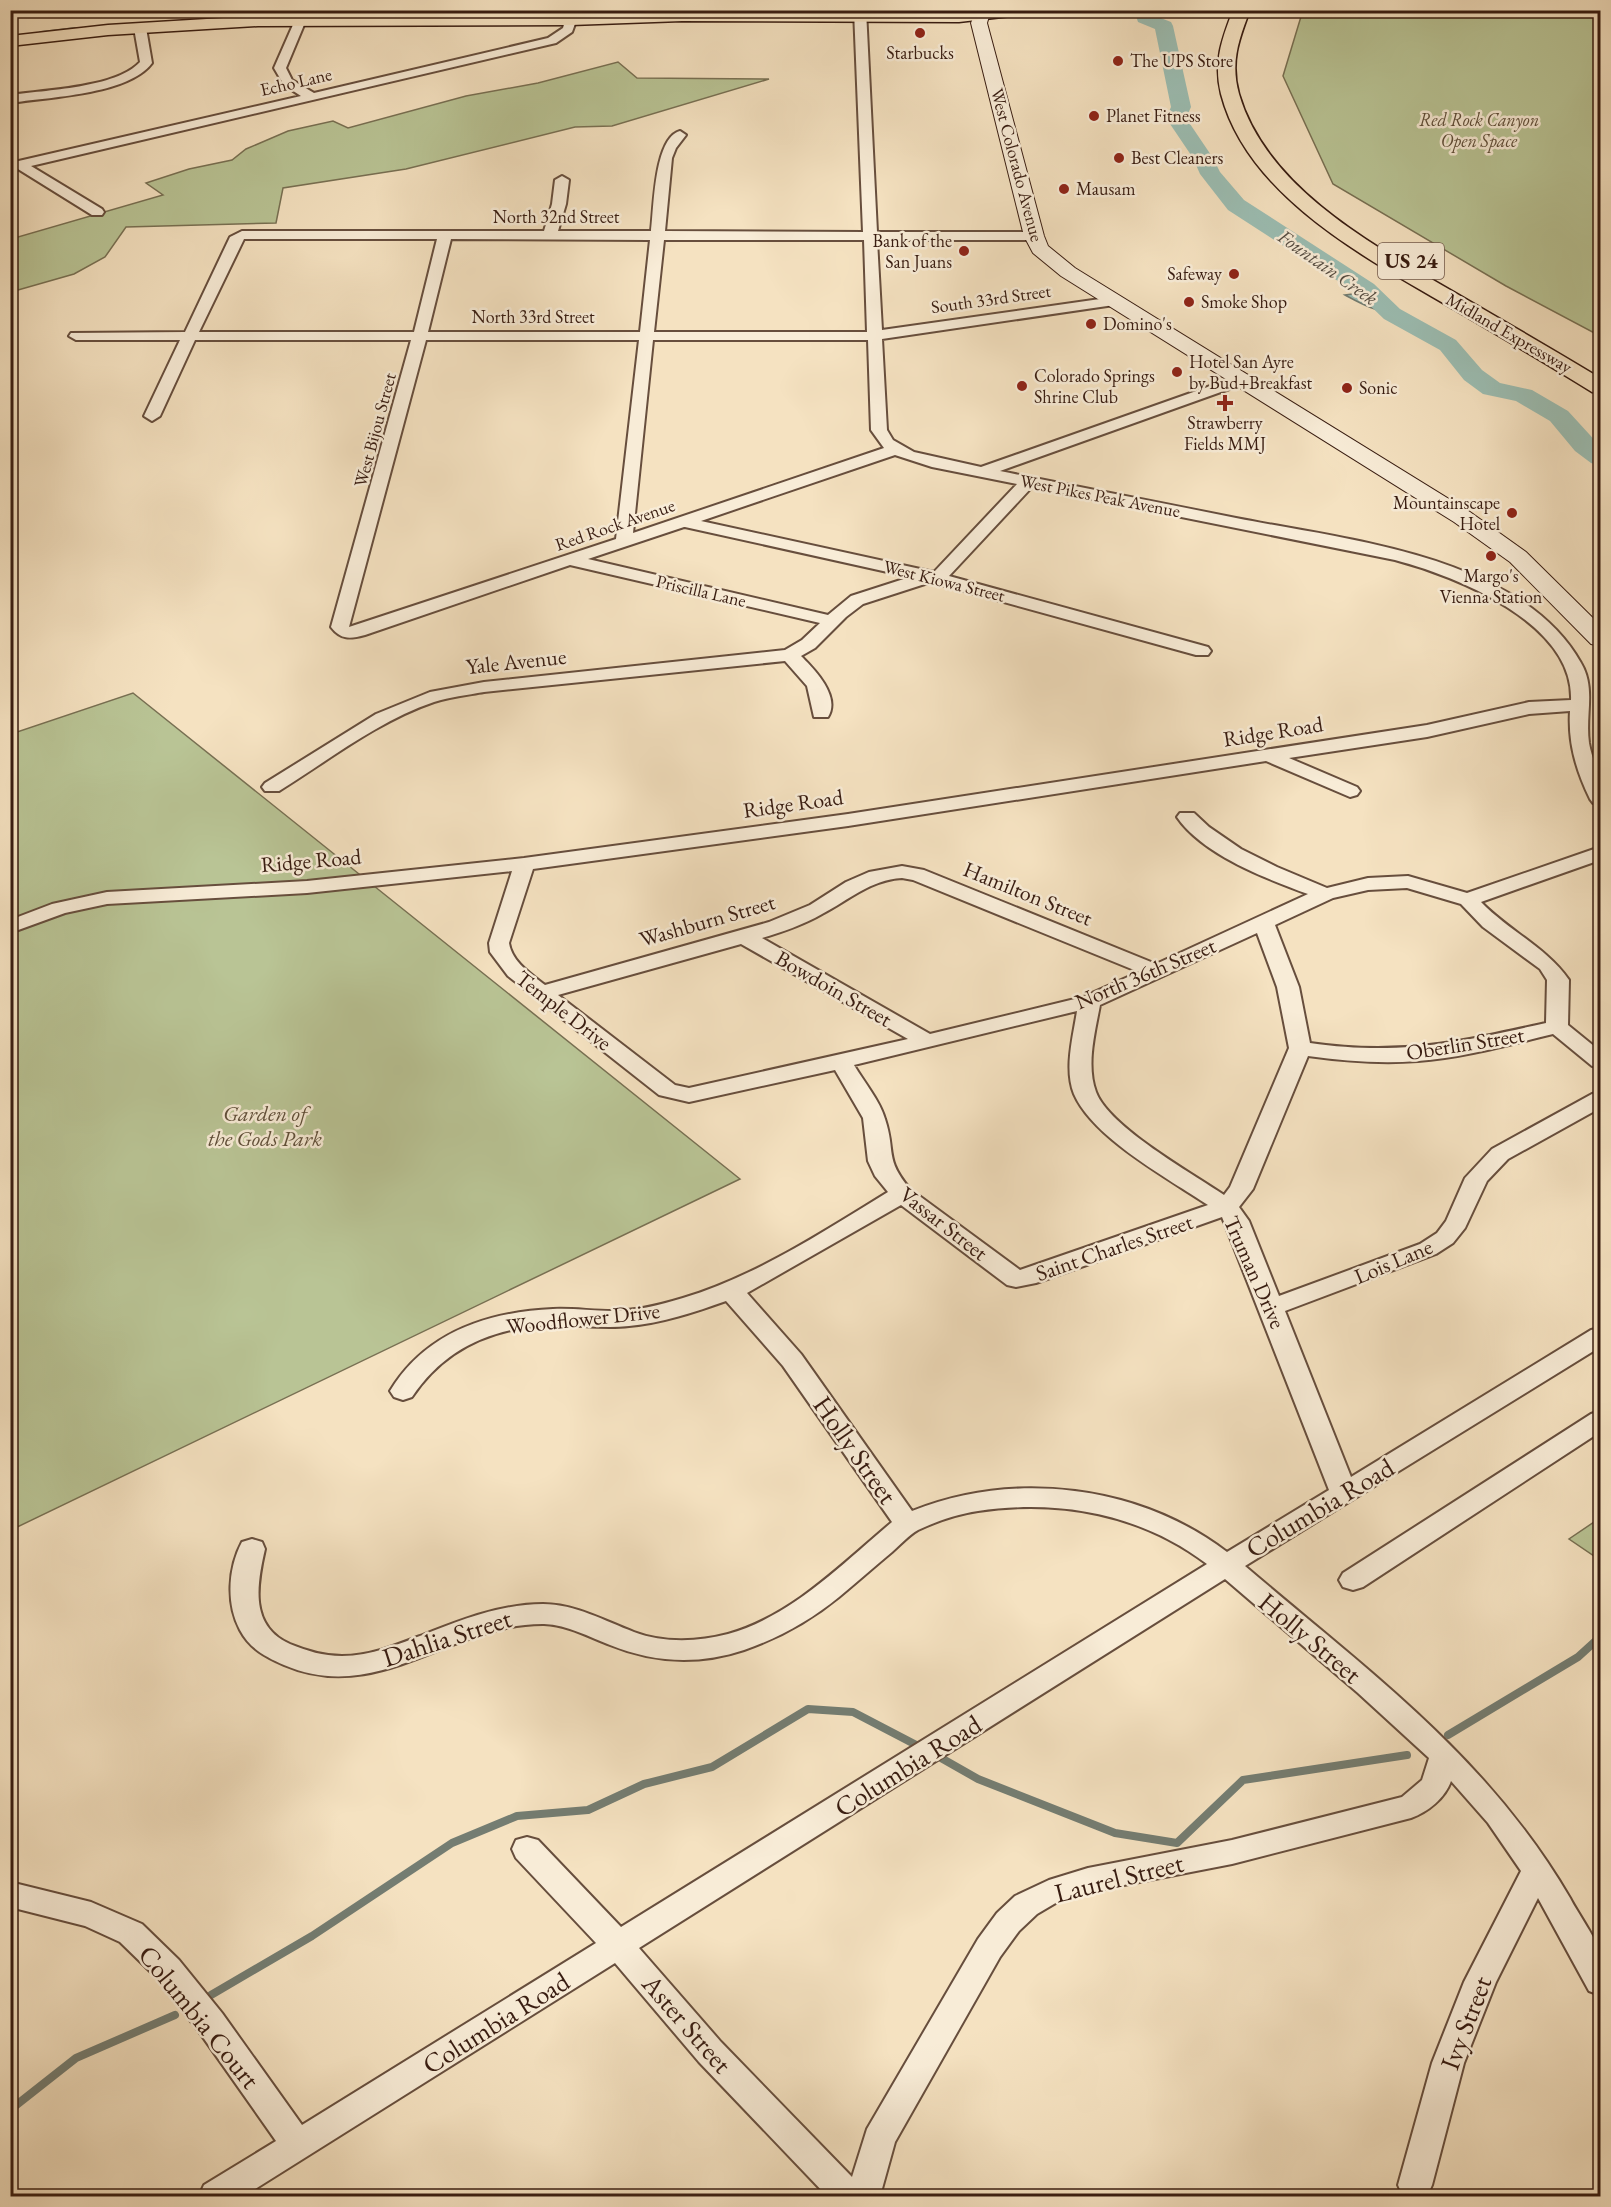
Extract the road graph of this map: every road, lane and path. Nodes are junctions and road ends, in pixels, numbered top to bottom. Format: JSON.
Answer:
{"nodes":[{"id":1,"x":795,"y":10,"type":"edge"},
{"id":2,"x":1020,"y":10,"type":"edge"},
{"id":3,"x":410,"y":11,"type":"edge"},
{"id":4,"x":719,"y":12,"type":"edge"},
{"id":5,"x":861,"y":12,"type":"edge"},
{"id":6,"x":983,"y":12,"type":"edge"},
{"id":7,"x":573,"y":14,"type":"edge"},
{"id":8,"x":1240,"y":15,"type":"edge"},
{"id":9,"x":300,"y":20,"type":"junction"},
{"id":10,"x":140,"y":28,"type":"junction"},
{"id":11,"x":10,"y":33,"type":"edge"},
{"id":12,"x":10,"y":41,"type":"edge"},
{"id":13,"x":313,"y":97,"type":"junction"},
{"id":14,"x":10,"y":99,"type":"edge"},
{"id":15,"x":1256,"y":111,"type":"dead end"},
{"id":16,"x":680,"y":135,"type":"dead end"},
{"id":17,"x":15,"y":166,"type":"edge"},
{"id":18,"x":562,"y":180,"type":"dead end"},
{"id":19,"x":96,"y":212,"type":"dead end"},
{"id":20,"x":445,"y":235,"type":"junction"},
{"id":21,"x":550,"y":235,"type":"junction"},
{"id":22,"x":659,"y":235,"type":"junction"},
{"id":23,"x":870,"y":235,"type":"junction"},
{"id":24,"x":1034,"y":236,"type":"junction"},
{"id":25,"x":1114,"y":302,"type":"junction"},
{"id":26,"x":76,"y":336,"type":"dead end"},
{"id":27,"x":192,"y":336,"type":"junction"},
{"id":28,"x":420,"y":336,"type":"junction"},
{"id":29,"x":647,"y":336,"type":"junction"},
{"id":30,"x":874,"y":336,"type":"junction"},
{"id":31,"x":1600,"y":372,"type":"edge"},
{"id":32,"x":1241,"y":380,"type":"junction"},
{"id":33,"x":1600,"y":387,"type":"edge"},
{"id":34,"x":152,"y":417,"type":"dead end"},
{"id":35,"x":897,"y":449,"type":"junction"},
{"id":36,"x":982,"y":472,"type":"junction"},
{"id":37,"x":1028,"y":482,"type":"junction"},
{"id":38,"x":683,"y":522,"type":"junction"},
{"id":39,"x":624,"y":541,"type":"junction"},
{"id":40,"x":570,"y":560,"type":"junction"},
{"id":41,"x":934,"y":577,"type":"junction"},
{"id":42,"x":832,"y":621,"type":"junction"},
{"id":43,"x":345,"y":633,"type":"joint"},
{"id":44,"x":1600,"y":639,"type":"edge"},
{"id":45,"x":1202,"y":651,"type":"dead end"},
{"id":46,"x":789,"y":655,"type":"junction"},
{"id":47,"x":1580,"y":705,"type":"junction"},
{"id":48,"x":821,"y":713,"type":"dead end"},
{"id":49,"x":1269,"y":756,"type":"junction"},
{"id":50,"x":272,"y":787,"type":"dead end"},
{"id":51,"x":1350,"y":791,"type":"dead end"},
{"id":52,"x":1600,"y":799,"type":"edge"},
{"id":53,"x":1186,"y":817,"type":"dead end"},
{"id":54,"x":1600,"y":853,"type":"edge"},
{"id":55,"x":524,"y":864,"type":"junction"},
{"id":56,"x":880,"y":873,"type":"joint"},
{"id":57,"x":1326,"y":894,"type":"junction"},
{"id":58,"x":1468,"y":900,"type":"junction"},
{"id":59,"x":1263,"y":922,"type":"junction"},
{"id":60,"x":10,"y":927,"type":"edge"},
{"id":61,"x":743,"y":936,"type":"junction"},
{"id":62,"x":1155,"y":971,"type":"junction"},
{"id":63,"x":540,"y":993,"type":"junction"},
{"id":64,"x":1090,"y":1002,"type":"junction"},
{"id":65,"x":1557,"y":1027,"type":"junction"},
{"id":66,"x":925,"y":1040,"type":"junction"},
{"id":67,"x":1300,"y":1048,"type":"junction"},
{"id":68,"x":1600,"y":1061,"type":"edge"},
{"id":69,"x":841,"y":1062,"type":"junction"},
{"id":70,"x":678,"y":1094,"type":"joint"},
{"id":71,"x":1600,"y":1099,"type":"edge"},
{"id":72,"x":902,"y":1194,"type":"junction"},
{"id":73,"x":1227,"y":1207,"type":"junction"},
{"id":74,"x":1016,"y":1279,"type":"joint"},
{"id":75,"x":731,"y":1291,"type":"junction"},
{"id":76,"x":1273,"y":1307,"type":"junction"},
{"id":77,"x":1600,"y":1336,"type":"edge"},
{"id":78,"x":403,"y":1391,"type":"dead end"},
{"id":79,"x":1600,"y":1420,"type":"edge"},
{"id":80,"x":1344,"y":1493,"type":"junction"},
{"id":81,"x":907,"y":1524,"type":"junction"},
{"id":82,"x":252,"y":1549,"type":"dead end"},
{"id":83,"x":1225,"y":1566,"type":"junction"},
{"id":84,"x":1353,"y":1580,"type":"dead end"},
{"id":85,"x":1444,"y":1757,"type":"junction"},
{"id":86,"x":527,"y":1849,"type":"dead end"},
{"id":87,"x":1537,"y":1869,"type":"junction"},
{"id":88,"x":10,"y":1894,"type":"edge"},
{"id":89,"x":619,"y":1946,"type":"junction"},
{"id":90,"x":1600,"y":1982,"type":"edge"},
{"id":91,"x":298,"y":2146,"type":"junction"},
{"id":92,"x":1415,"y":2185,"type":"dead end"},
{"id":93,"x":216,"y":2196,"type":"edge"},
{"id":94,"x":849,"y":2196,"type":"edge"},
{"id":95,"x":863,"y":2196,"type":"edge"}],
"edges":[{"from":1,"to":4,"type":"main road"},
{"from":2,"to":6,"type":"main road"},
{"from":3,"to":7,"type":"main road"},
{"from":3,"to":11,"type":"main road"},
{"from":4,"to":5,"type":"main road"},
{"from":4,"to":7,"type":"main road"},
{"from":5,"to":6,"type":"main road"},
{"from":5,"to":23,"type":"street","name":"West Pikes Peak Avenue"},
{"from":6,"to":24,"type":"main road","name":"West Colorado Avenue"},
{"from":7,"to":9,"type":"main road"},
{"from":7,"to":13,"type":"street","name":"Echo Lane"},
{"from":8,"to":33,"type":"main road","name":"Midland Expressway","number":"US 24"},
{"from":9,"to":10,"type":"main road"},
{"from":9,"to":13,"type":"street"},
{"from":10,"to":12,"type":"main road"},
{"from":10,"to":14,"type":"street"},
{"from":13,"to":17,"type":"street","name":"Echo Lane"},
{"from":15,"to":31,"type":"main road","name":"Midland Expressway","number":"US 24"},
{"from":16,"to":22,"type":"street"},
{"from":17,"to":19,"type":"street"},
{"from":18,"to":21,"type":"street"},
{"from":20,"to":21,"type":"street","name":"North 32nd Street"},
{"from":20,"to":27,"type":"street","name":"North 32nd Street"},
{"from":20,"to":28,"type":"street","name":"West Bijou Street"},
{"from":21,"to":22,"type":"street","name":"North 32nd Street"},
{"from":22,"to":23,"type":"street","name":"North 32nd Street"},
{"from":22,"to":29,"type":"street"},
{"from":23,"to":24,"type":"street","name":"North 32nd Street"},
{"from":23,"to":30,"type":"street","name":"West Pikes Peak Avenue"},
{"from":24,"to":25,"type":"main road","name":"West Colorado Avenue"},
{"from":25,"to":30,"type":"street","name":"South 33rd Street"},
{"from":25,"to":32,"type":"main road","name":"West Colorado Avenue"},
{"from":26,"to":27,"type":"street","name":"North 33rd Street"},
{"from":27,"to":28,"type":"street","name":"North 33rd Street"},
{"from":27,"to":34,"type":"street"},
{"from":28,"to":29,"type":"street","name":"North 33rd Street"},
{"from":28,"to":43,"type":"street","name":"West Bijou Street"},
{"from":29,"to":30,"type":"street","name":"North 33rd Street"},
{"from":29,"to":39,"type":"street"},
{"from":30,"to":35,"type":"street","name":"West Pikes Peak Avenue"},
{"from":32,"to":36,"type":"street"},
{"from":32,"to":44,"type":"main road","name":"West Colorado Avenue"},
{"from":35,"to":36,"type":"street","name":"West Pikes Peak Avenue"},
{"from":35,"to":38,"type":"street","name":"Red Rock Avenue"},
{"from":36,"to":37,"type":"street","name":"West Pikes Peak Avenue"},
{"from":37,"to":41,"type":"street"},
{"from":37,"to":47,"type":"street","name":"West Pikes Peak Avenue"},
{"from":38,"to":39,"type":"street","name":"Red Rock Avenue"},
{"from":38,"to":41,"type":"street","name":"West Kiowa Street"},
{"from":39,"to":40,"type":"street","name":"Red Rock Avenue"},
{"from":40,"to":42,"type":"street","name":"Priscilla Lane"},
{"from":40,"to":43,"type":"street","name":"Red Rock Avenue"},
{"from":41,"to":42,"type":"street"},
{"from":41,"to":45,"type":"street","name":"West Kiowa Street"},
{"from":42,"to":46,"type":"street"},
{"from":46,"to":48,"type":"street"},
{"from":46,"to":50,"type":"street","name":"Yale Avenue"},
{"from":47,"to":49,"type":"street","name":"Ridge Road"},
{"from":47,"to":52,"type":"street","name":"West Pikes Peak Avenue"},
{"from":49,"to":51,"type":"street"},
{"from":49,"to":55,"type":"street","name":"Ridge Road"},
{"from":53,"to":57,"type":"street"},
{"from":54,"to":58,"type":"street"},
{"from":55,"to":60,"type":"street","name":"Ridge Road"},
{"from":55,"to":63,"type":"street","name":"Temple Drive"},
{"from":56,"to":61,"type":"street","name":"Washburn Street"},
{"from":56,"to":62,"type":"street","name":"Hamilton Street"},
{"from":57,"to":58,"type":"street","name":"North 36th Street"},
{"from":57,"to":59,"type":"street","name":"North 36th Street"},
{"from":58,"to":65,"type":"street"},
{"from":59,"to":62,"type":"street","name":"North 36th Street"},
{"from":59,"to":67,"type":"street"},
{"from":61,"to":63,"type":"street","name":"Washburn Street"},
{"from":61,"to":66,"type":"street","name":"Bowdoin Street"},
{"from":62,"to":64,"type":"street","name":"North 36th Street"},
{"from":63,"to":70,"type":"street","name":"Temple Drive"},
{"from":64,"to":66,"type":"street","name":"North 36th Street"},
{"from":64,"to":73,"type":"street","name":"Truman Drive"},
{"from":65,"to":67,"type":"street","name":"Oberlin Street"},
{"from":65,"to":68,"type":"street"},
{"from":66,"to":69,"type":"street","name":"North 36th Street"},
{"from":67,"to":73,"type":"street"},
{"from":69,"to":70,"type":"street","name":"North 36th Street"},
{"from":69,"to":72,"type":"street","name":"Vassar Street"},
{"from":71,"to":76,"type":"street","name":"Lois Lane"},
{"from":72,"to":74,"type":"street","name":"Vassar Street"},
{"from":72,"to":75,"type":"street","name":"Woodflower Drive"},
{"from":73,"to":74,"type":"street","name":"Saint Charles Street"},
{"from":73,"to":76,"type":"street","name":"Truman Drive"},
{"from":75,"to":78,"type":"street","name":"Woodflower Drive"},
{"from":75,"to":81,"type":"street","name":"Holly Street"},
{"from":76,"to":80,"type":"street","name":"Truman Drive"},
{"from":77,"to":80,"type":"street","name":"Columbia Road"},
{"from":79,"to":84,"type":"street"},
{"from":80,"to":83,"type":"street","name":"Columbia Road"},
{"from":81,"to":82,"type":"street","name":"Dahlia Street"},
{"from":81,"to":83,"type":"street","name":"Holly Street"},
{"from":83,"to":85,"type":"street","name":"Holly Street"},
{"from":83,"to":89,"type":"street","name":"Columbia Road"},
{"from":85,"to":87,"type":"street","name":"Holly Street"},
{"from":85,"to":95,"type":"street","name":"Laurel Street"},
{"from":86,"to":89,"type":"street","name":"Aster Street"},
{"from":87,"to":90,"type":"street","name":"Holly Street"},
{"from":87,"to":92,"type":"street","name":"Ivy Street"},
{"from":88,"to":91,"type":"street","name":"Columbia Court"},
{"from":89,"to":91,"type":"street","name":"Columbia Road"},
{"from":89,"to":94,"type":"street","name":"Aster Street"},
{"from":91,"to":93,"type":"street","name":"Columbia Road"}]}
